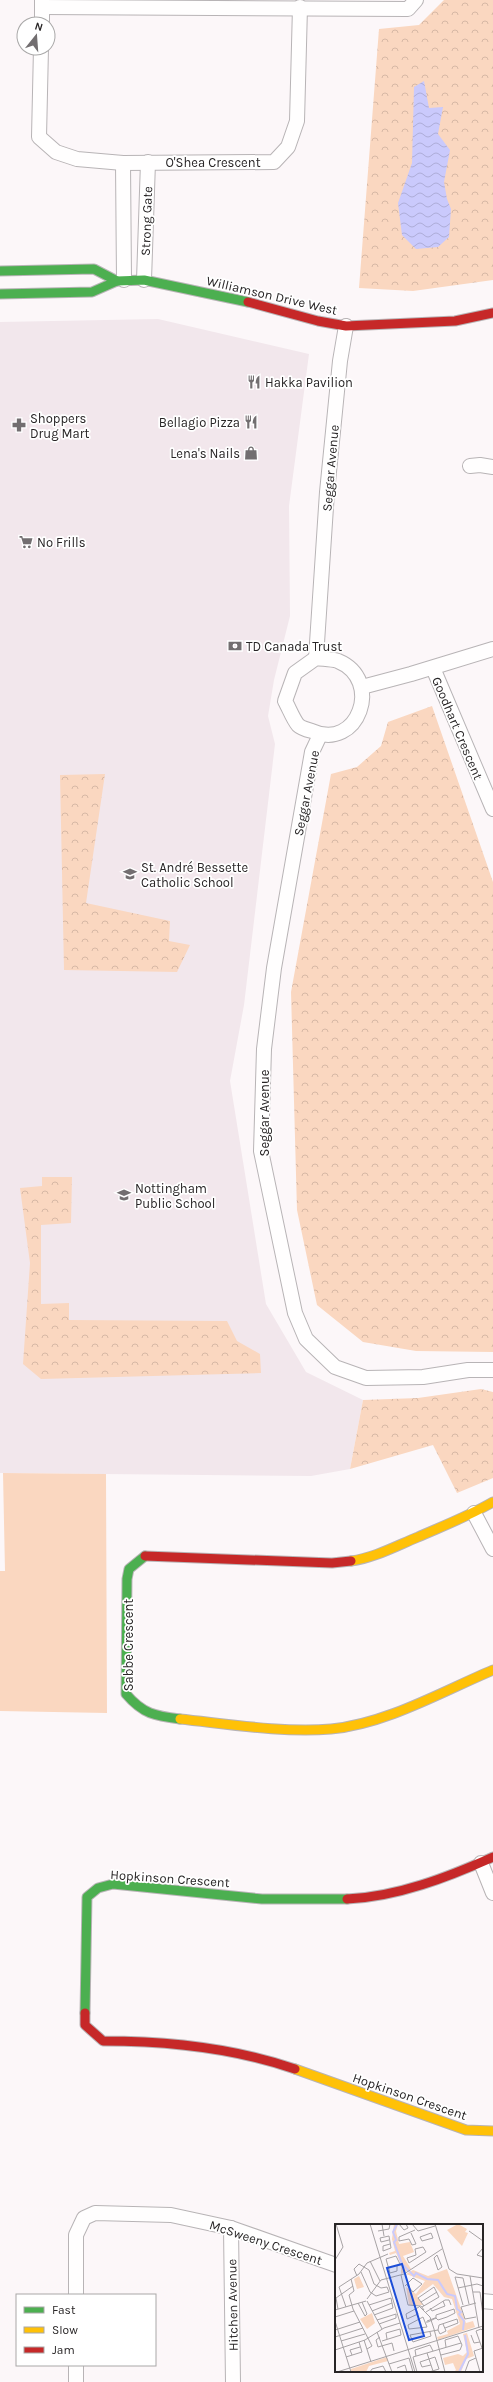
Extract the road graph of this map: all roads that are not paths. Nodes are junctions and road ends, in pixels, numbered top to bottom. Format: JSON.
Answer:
{"nodes":[{"id":1,"x":416,"y":0,"type":"edge"},
{"id":2,"x":42,"y":4,"type":"edge"},
{"id":3,"x":300,"y":7,"type":"junction"},
{"id":4,"x":42,"y":16,"type":"edge"},
{"id":5,"x":41,"y":56,"type":"edge"},
{"id":6,"x":123,"y":162,"type":"junction"},
{"id":7,"x":148,"y":162,"type":"junction"},
{"id":8,"x":0,"y":271,"type":"edge"},
{"id":9,"x":121,"y":280,"type":"junction"},
{"id":10,"x":144,"y":280,"type":"junction"},
{"id":11,"x":0,"y":294,"type":"edge"},
{"id":12,"x":493,"y":313,"type":"edge"},
{"id":13,"x":346,"y":326,"type":"junction"},
{"id":14,"x":470,"y":466,"type":"dead end"},
{"id":15,"x":493,"y":467,"type":"edge"},
{"id":16,"x":493,"y":649,"type":"edge"},
{"id":17,"x":316,"y":658,"type":"junction"},
{"id":18,"x":432,"y":668,"type":"junction"},
{"id":19,"x":362,"y":687,"type":"junction"},
{"id":20,"x":320,"y":735,"type":"junction"},
{"id":21,"x":493,"y":809,"type":"edge"},
{"id":22,"x":493,"y":1370,"type":"edge"},
{"id":23,"x":493,"y":1502,"type":"edge"},
{"id":24,"x":474,"y":1513,"type":"junction"},
{"id":25,"x":493,"y":1515,"type":"edge"},
{"id":26,"x":493,"y":1549,"type":"edge"},
{"id":27,"x":493,"y":1670,"type":"edge"},
{"id":28,"x":487,"y":1860,"type":"edge"},
{"id":29,"x":493,"y":1893,"type":"edge"},
{"id":30,"x":493,"y":2132,"type":"edge"},
{"id":31,"x":231,"y":2228,"type":"junction"},
{"id":32,"x":335,"y":2265,"type":"edge"},
{"id":33,"x":76,"y":2294,"type":"edge"},
{"id":34,"x":76,"y":2366,"type":"edge"},
{"id":35,"x":76,"y":2382,"type":"edge"},
{"id":36,"x":233,"y":2382,"type":"edge"}],
"edges":[{"from":1,"to":3,"type":"street"},
{"from":2,"to":3,"type":"street"},
{"from":2,"to":4,"type":"street"},
{"from":3,"to":7,"type":"street","name":"O'Shea Crescent"},
{"from":5,"to":6,"type":"street","name":"O'Shea Crescent"},
{"from":6,"to":7,"type":"street","name":"O'Shea Crescent"},
{"from":6,"to":9,"type":"street","name":"Strong Gate"},
{"from":7,"to":10,"type":"street","name":"Strong Gate"},
{"from":8,"to":9,"type":"street","name":"Williamson Drive West"},
{"from":9,"to":10,"type":"street","name":"Williamson Drive West"},
{"from":9,"to":11,"type":"street","name":"Williamson Drive West"},
{"from":10,"to":13,"type":"street","name":"Williamson Drive West"},
{"from":12,"to":13,"type":"street","name":"Williamson Drive West"},
{"from":13,"to":17,"type":"street","name":"Seggar Avenue"},
{"from":14,"to":15,"type":"street"},
{"from":16,"to":18,"type":"street","name":"Goodhart Crescent"},
{"from":17,"to":19,"type":"street"},
{"from":17,"to":20,"type":"street"},
{"from":18,"to":19,"type":"street","name":"Goodhart Crescent"},
{"from":18,"to":21,"type":"street","name":"Goodhart Crescent"},
{"from":19,"to":20,"type":"street"},
{"from":20,"to":22,"type":"street","name":"Seggar Avenue"},
{"from":23,"to":24,"type":"street","name":"Sabbe Crescent"},
{"from":24,"to":25,"type":"street","name":"Sabbe Crescent"},
{"from":24,"to":26,"type":"street"},
{"from":24,"to":27,"type":"street","name":"Sabbe Crescent"},
{"from":28,"to":29,"type":"street"},
{"from":28,"to":30,"type":"street","name":"Hopkinson Crescent"},
{"from":31,"to":32,"type":"street","name":"McSweeny Crescent"},
{"from":31,"to":33,"type":"street","name":"McSweeny Crescent"},
{"from":31,"to":36,"type":"street","name":"Hitchen Avenue"},
{"from":34,"to":35,"type":"street"}]}
